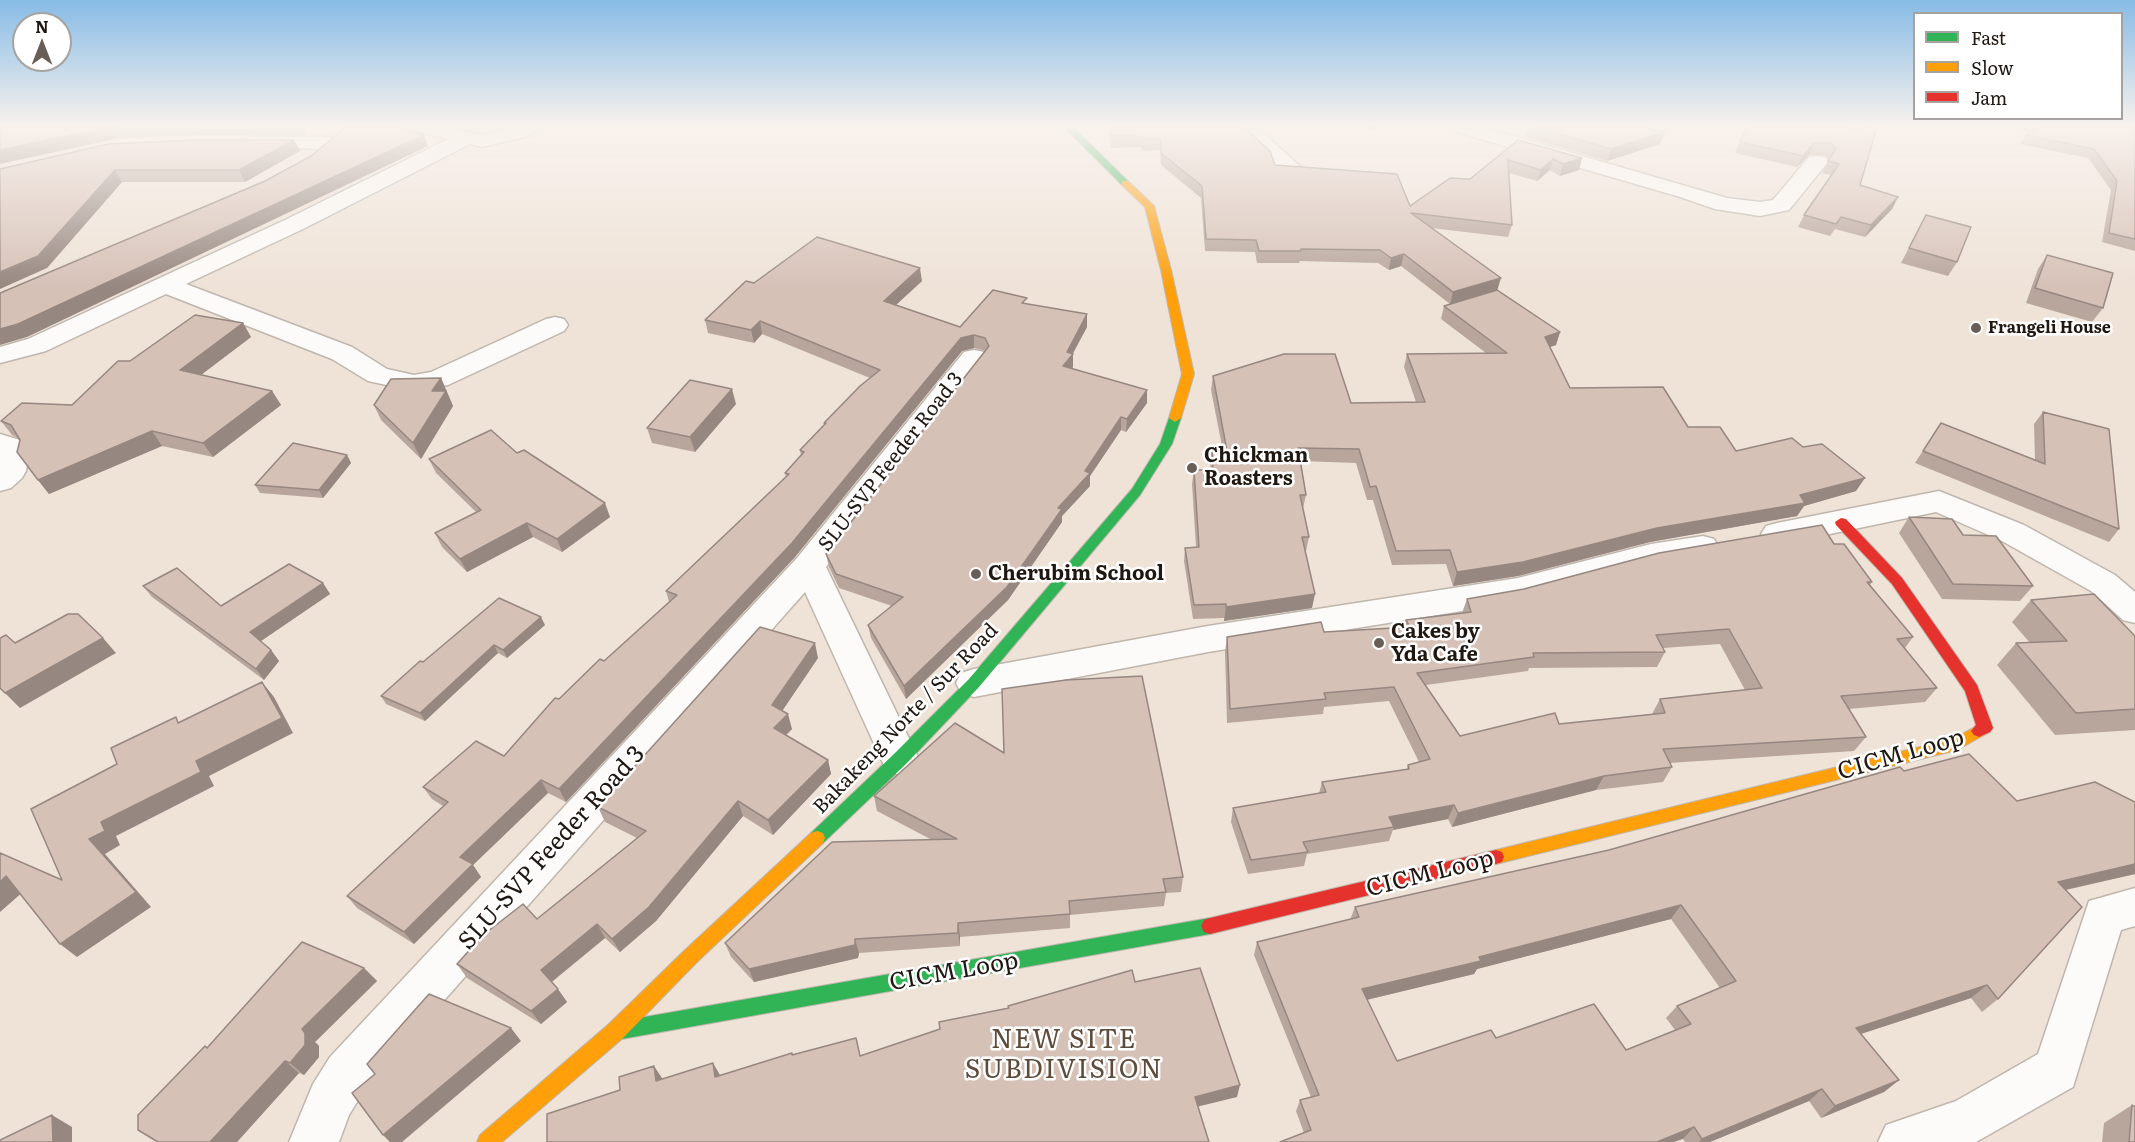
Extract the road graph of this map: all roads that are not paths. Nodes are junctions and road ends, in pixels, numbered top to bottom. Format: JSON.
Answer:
{"nodes":[{"id":1,"x":382,"y":180,"type":"edge"},
{"id":2,"x":1123,"y":180,"type":"edge"},
{"id":3,"x":1647,"y":180,"type":"edge"},
{"id":4,"x":1802,"y":180,"type":"edge"},
{"id":5,"x":164,"y":284,"type":"junction"},
{"id":6,"x":555,"y":325,"type":"dead end"},
{"id":7,"x":0,"y":355,"type":"edge"},
{"id":8,"x":974,"y":358,"type":"dead end"},
{"id":9,"x":0,"y":443,"type":"edge"},
{"id":10,"x":0,"y":481,"type":"edge"},
{"id":11,"x":1841,"y":522,"type":"junction"},
{"id":12,"x":809,"y":566,"type":"junction"},
{"id":13,"x":2135,"y":611,"type":"edge"},
{"id":14,"x":974,"y":683,"type":"junction"},
{"id":15,"x":900,"y":759,"type":"junction"},
{"id":16,"x":2135,"y":907,"type":"edge"},
{"id":17,"x":616,"y":1031,"type":"junction"},
{"id":18,"x":314,"y":1142,"type":"edge"},
{"id":19,"x":487,"y":1142,"type":"edge"},
{"id":20,"x":1903,"y":1142,"type":"edge"}],
"edges":[{"from":1,"to":5,"type":"street"},
{"from":2,"to":14,"type":"main road","name":"Bakakeng Norte / Sur Road"},
{"from":3,"to":4,"type":"street"},
{"from":5,"to":6,"type":"street"},
{"from":5,"to":7,"type":"street"},
{"from":8,"to":12,"type":"street","name":"SLU-SVP Feeder Road 3"},
{"from":9,"to":10,"type":"street"},
{"from":11,"to":13,"type":"street"},
{"from":11,"to":14,"type":"street"},
{"from":11,"to":17,"type":"main road","name":"CICM Loop"},
{"from":12,"to":15,"type":"street","name":"SLU-SVP Feeder Road 3"},
{"from":12,"to":18,"type":"street","name":"SLU-SVP Feeder Road 3"},
{"from":14,"to":15,"type":"main road","name":"Bakakeng Norte / Sur Road"},
{"from":15,"to":17,"type":"main road","name":"Bakakeng Norte / Sur Road"},
{"from":16,"to":20,"type":"street"},
{"from":17,"to":19,"type":"main road","name":"Bakakeng Norte / Sur Road"}]}
